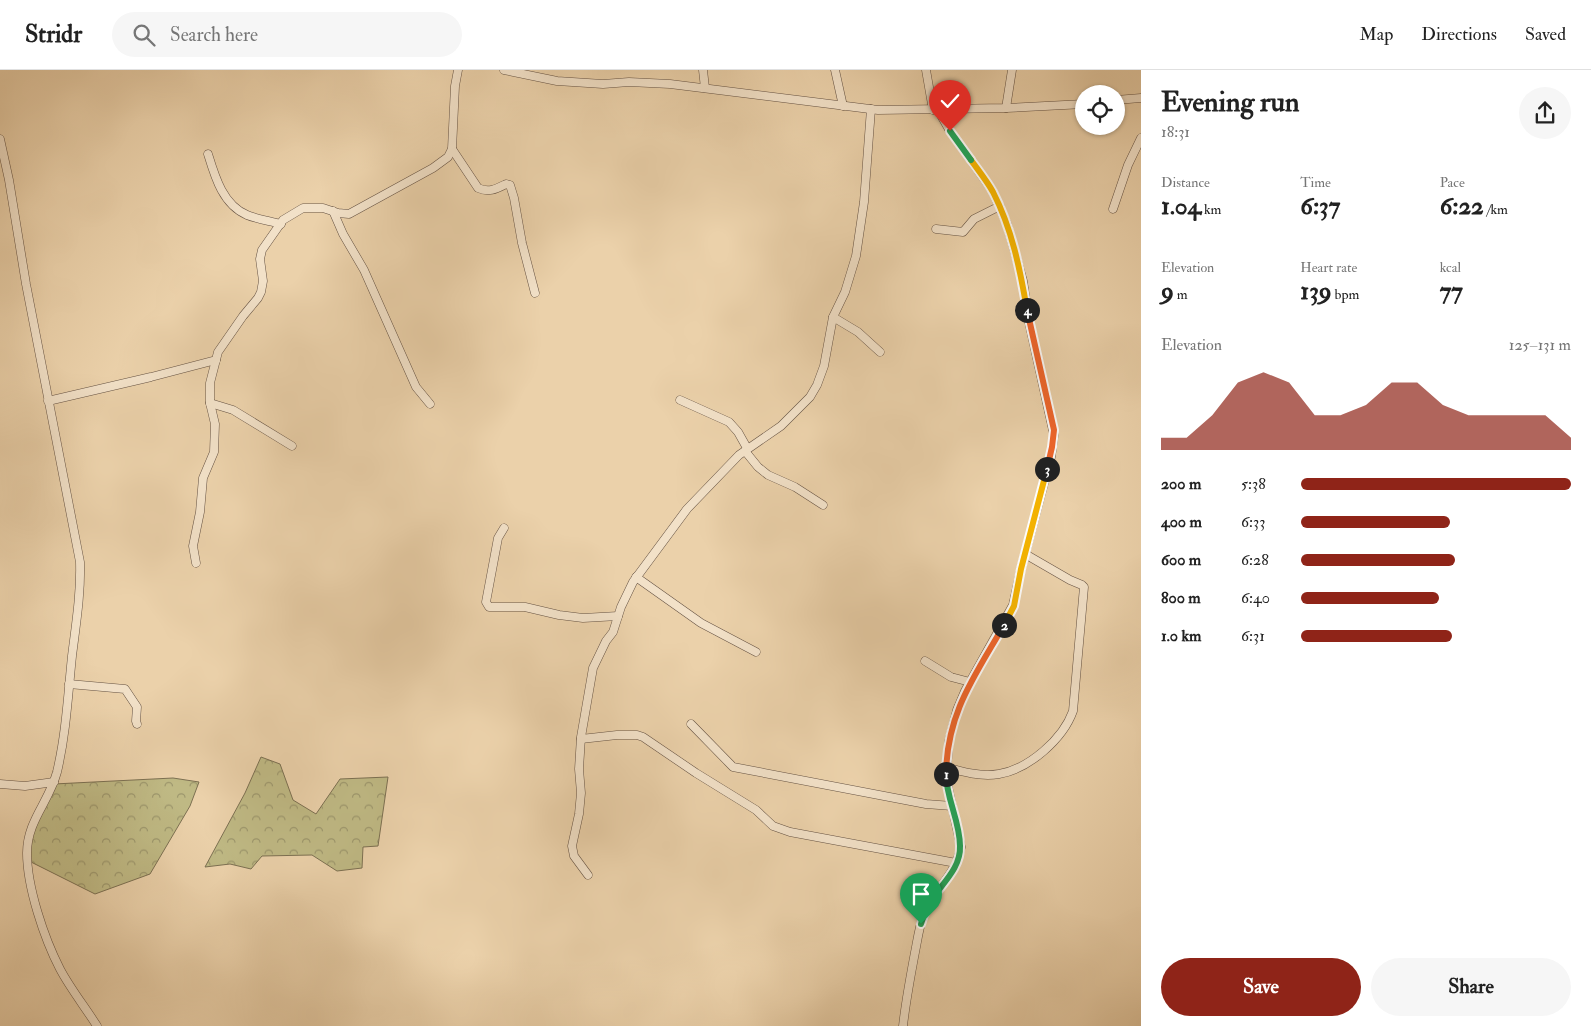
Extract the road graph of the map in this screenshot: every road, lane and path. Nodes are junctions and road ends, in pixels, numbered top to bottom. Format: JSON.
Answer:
{"nodes":[{"id":1,"x":458,"y":70,"type":"edge"},
{"id":2,"x":504,"y":70,"type":"edge"},
{"id":3,"x":703,"y":70,"type":"edge"},
{"id":4,"x":835,"y":70,"type":"edge"},
{"id":5,"x":926,"y":70,"type":"edge"},
{"id":6,"x":1012,"y":70,"type":"edge"},
{"id":7,"x":705,"y":88,"type":"junction"},
{"id":8,"x":1141,"y":98,"type":"edge"},
{"id":9,"x":1125,"y":99,"type":"edge"},
{"id":10,"x":1075,"y":104,"type":"edge"},
{"id":11,"x":843,"y":106,"type":"junction"},
{"id":12,"x":1006,"y":108,"type":"junction"},
{"id":13,"x":871,"y":109,"type":"junction"},
{"id":14,"x":936,"y":110,"type":"junction"},
{"id":15,"x":1141,"y":138,"type":"edge"},
{"id":16,"x":0,"y":139,"type":"edge"},
{"id":17,"x":452,"y":149,"type":"junction"},
{"id":18,"x":208,"y":154,"type":"dead end"},
{"id":19,"x":1000,"y":206,"type":"junction"},
{"id":20,"x":1113,"y":209,"type":"dead end"},
{"id":21,"x":333,"y":211,"type":"junction"},
{"id":22,"x":281,"y":224,"type":"junction"},
{"id":23,"x":936,"y":229,"type":"dead end"},
{"id":24,"x":535,"y":293,"type":"dead end"},
{"id":25,"x":833,"y":317,"type":"junction"},
{"id":26,"x":880,"y":352,"type":"dead end"},
{"id":27,"x":216,"y":360,"type":"junction"},
{"id":28,"x":680,"y":400,"type":"dead end"},
{"id":29,"x":48,"y":401,"type":"junction"},
{"id":30,"x":210,"y":403,"type":"junction"},
{"id":31,"x":430,"y":404,"type":"dead end"},
{"id":32,"x":292,"y":446,"type":"dead end"},
{"id":33,"x":746,"y":450,"type":"junction"},
{"id":34,"x":823,"y":505,"type":"dead end"},
{"id":35,"x":504,"y":528,"type":"dead end"},
{"id":36,"x":1024,"y":554,"type":"junction"},
{"id":37,"x":196,"y":562,"type":"dead end"},
{"id":38,"x":636,"y":577,"type":"junction"},
{"id":39,"x":618,"y":616,"type":"junction"},
{"id":40,"x":756,"y":652,"type":"dead end"},
{"id":41,"x":925,"y":661,"type":"dead end"},
{"id":42,"x":970,"y":682,"type":"junction"},
{"id":43,"x":69,"y":684,"type":"junction"},
{"id":44,"x":137,"y":724,"type":"dead end"},
{"id":45,"x":691,"y":724,"type":"dead end"},
{"id":46,"x":582,"y":739,"type":"junction"},
{"id":47,"x":946,"y":767,"type":"junction"},
{"id":48,"x":54,"y":782,"type":"junction"},
{"id":49,"x":0,"y":784,"type":"edge"},
{"id":50,"x":952,"y":806,"type":"junction"},
{"id":51,"x":956,"y":863,"type":"junction"},
{"id":52,"x":588,"y":875,"type":"dead end"},
{"id":53,"x":97,"y":1026,"type":"edge"},
{"id":54,"x":903,"y":1026,"type":"edge"}],
"edges":[{"from":1,"to":17,"type":"street"},
{"from":2,"to":7,"type":"street"},
{"from":3,"to":7,"type":"street"},
{"from":4,"to":11,"type":"street"},
{"from":5,"to":14,"type":"street"},
{"from":6,"to":12,"type":"street"},
{"from":7,"to":11,"type":"street"},
{"from":8,"to":9,"type":"street"},
{"from":10,"to":12,"type":"street"},
{"from":11,"to":13,"type":"street"},
{"from":12,"to":14,"type":"street"},
{"from":13,"to":14,"type":"street"},
{"from":13,"to":25,"type":"street"},
{"from":14,"to":19,"type":"street"},
{"from":15,"to":20,"type":"street"},
{"from":16,"to":29,"type":"street"},
{"from":17,"to":21,"type":"street"},
{"from":17,"to":24,"type":"street"},
{"from":18,"to":22,"type":"street"},
{"from":19,"to":23,"type":"street"},
{"from":19,"to":36,"type":"street"},
{"from":21,"to":22,"type":"street"},
{"from":21,"to":31,"type":"street"},
{"from":22,"to":27,"type":"street"},
{"from":25,"to":26,"type":"street"},
{"from":25,"to":33,"type":"street"},
{"from":27,"to":29,"type":"street"},
{"from":27,"to":30,"type":"street"},
{"from":28,"to":33,"type":"street"},
{"from":29,"to":43,"type":"street"},
{"from":30,"to":32,"type":"street"},
{"from":30,"to":37,"type":"street"},
{"from":33,"to":34,"type":"street"},
{"from":33,"to":38,"type":"street"},
{"from":35,"to":39,"type":"street"},
{"from":36,"to":42,"type":"street"},
{"from":36,"to":47,"type":"street"},
{"from":38,"to":39,"type":"street"},
{"from":38,"to":40,"type":"street"},
{"from":39,"to":46,"type":"street"},
{"from":41,"to":42,"type":"street"},
{"from":42,"to":47,"type":"street"},
{"from":43,"to":44,"type":"street"},
{"from":43,"to":48,"type":"street"},
{"from":45,"to":50,"type":"street"},
{"from":46,"to":51,"type":"street"},
{"from":46,"to":52,"type":"street"},
{"from":47,"to":50,"type":"street"},
{"from":48,"to":49,"type":"street"},
{"from":48,"to":53,"type":"street"},
{"from":50,"to":51,"type":"street"},
{"from":51,"to":54,"type":"street"}]}
